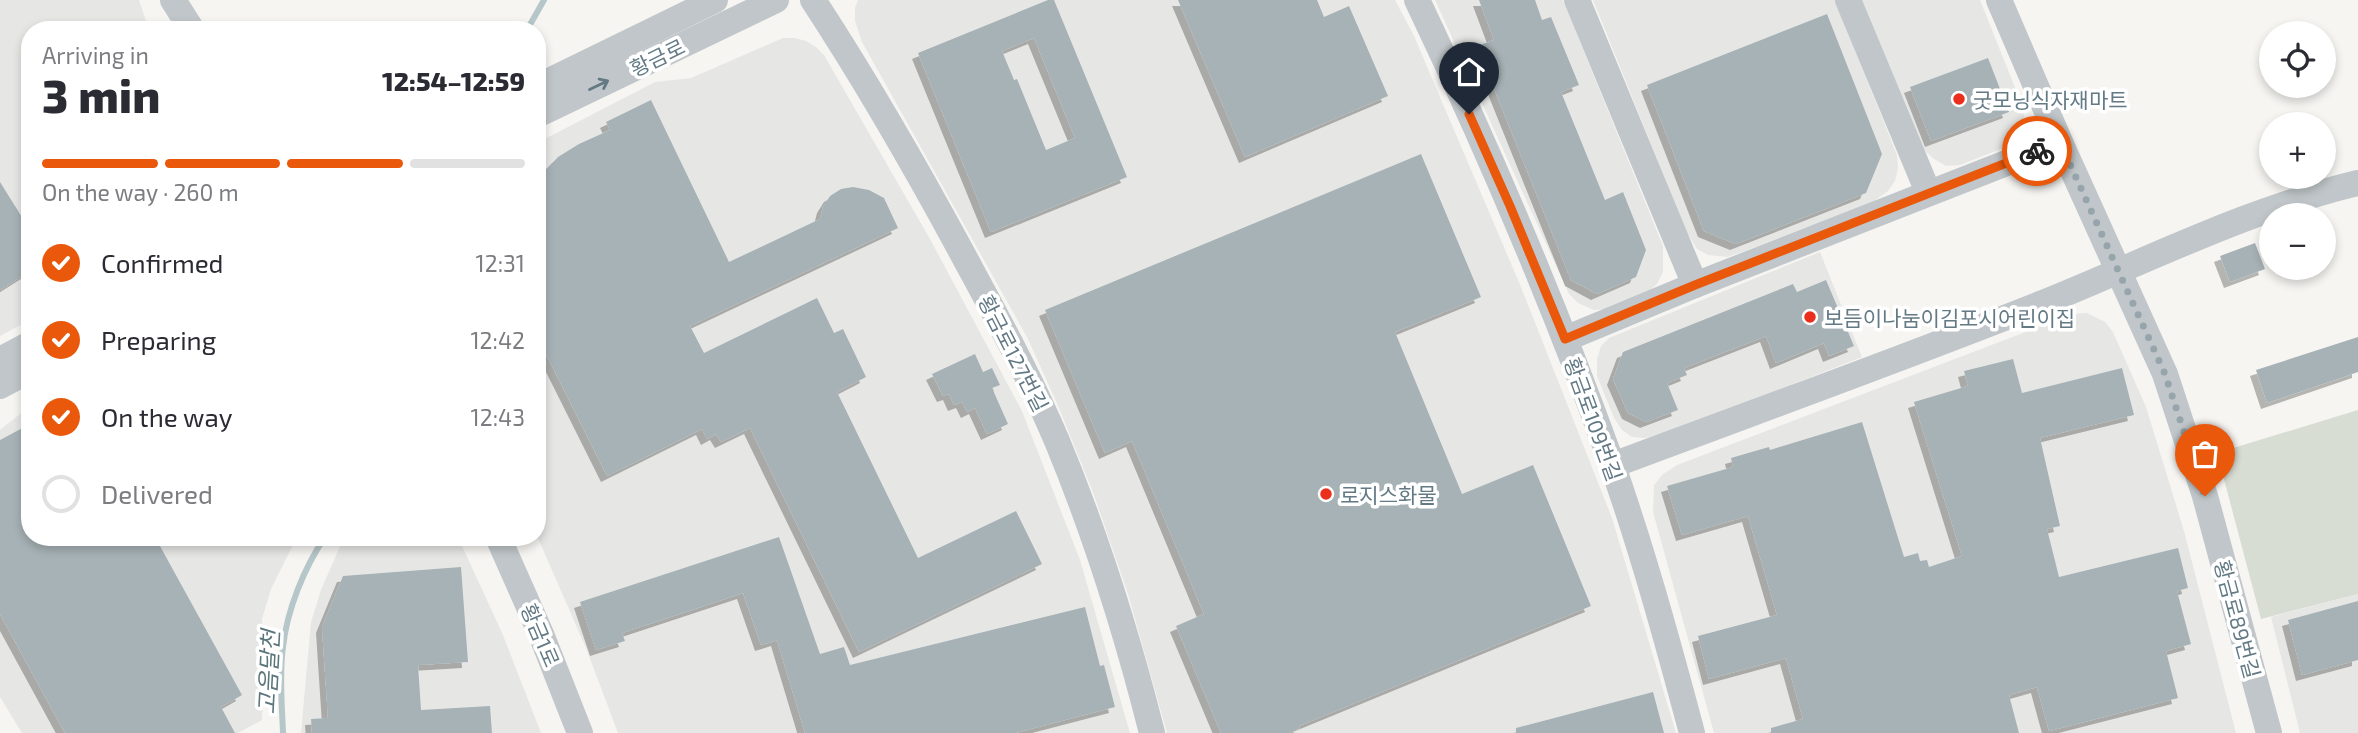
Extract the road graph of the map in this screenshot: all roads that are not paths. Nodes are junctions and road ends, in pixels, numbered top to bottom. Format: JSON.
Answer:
{"nodes":[{"id":1,"x":173,"y":0,"type":"edge"},
{"id":2,"x":715,"y":0,"type":"edge"},
{"id":3,"x":776,"y":0,"type":"edge"},
{"id":4,"x":813,"y":0,"type":"edge"},
{"id":5,"x":1417,"y":0,"type":"edge"},
{"id":6,"x":1577,"y":0,"type":"edge"},
{"id":7,"x":1848,"y":0,"type":"edge"},
{"id":8,"x":1999,"y":0,"type":"edge"},
{"id":9,"x":186,"y":21,"type":"edge"},
{"id":10,"x":546,"y":83,"type":"edge"},
{"id":11,"x":546,"y":111,"type":"edge"},
{"id":12,"x":2060,"y":142,"type":"junction"},
{"id":13,"x":2358,"y":183,"type":"edge"},
{"id":14,"x":1928,"y":192,"type":"junction"},
{"id":15,"x":2119,"y":273,"type":"junction"},
{"id":16,"x":1695,"y":285,"type":"junction"},
{"id":17,"x":1565,"y":339,"type":"junction"},
{"id":18,"x":21,"y":349,"type":"edge"},
{"id":19,"x":0,"y":360,"type":"edge"},
{"id":20,"x":21,"y":375,"type":"edge"},
{"id":21,"x":0,"y":386,"type":"edge"},
{"id":22,"x":1612,"y":466,"type":"junction"},
{"id":23,"x":502,"y":546,"type":"edge"},
{"id":24,"x":580,"y":733,"type":"edge"},
{"id":25,"x":1153,"y":733,"type":"edge"},
{"id":26,"x":1692,"y":733,"type":"edge"},
{"id":27,"x":2269,"y":733,"type":"edge"}],
"edges":[{"from":1,"to":9,"type":"street"},
{"from":2,"to":10,"type":"street","name":"황금로"},
{"from":11,"to":3,"type":"street","name":"황금로","one_way":true},
{"from":4,"to":25,"type":"street","name":"황금로127번길"},
{"from":5,"to":17,"type":"street","name":"황금로109번길"},
{"from":6,"to":16,"type":"street"},
{"from":7,"to":14,"type":"street"},
{"from":8,"to":12,"type":"street","name":"황금로89번길"},
{"from":12,"to":14,"type":"street"},
{"from":12,"to":15,"type":"street","name":"황금로89번길"},
{"from":13,"to":15,"type":"street"},
{"from":14,"to":16,"type":"street"},
{"from":15,"to":22,"type":"street"},
{"from":15,"to":27,"type":"street","name":"황금로89번길"},
{"from":16,"to":17,"type":"street"},
{"from":17,"to":22,"type":"street","name":"황금로109번길"},
{"from":18,"to":19,"type":"street"},
{"from":20,"to":21,"type":"street"},
{"from":22,"to":26,"type":"street","name":"황금로109번길"},
{"from":23,"to":24,"type":"street","name":"황금1로"}]}
